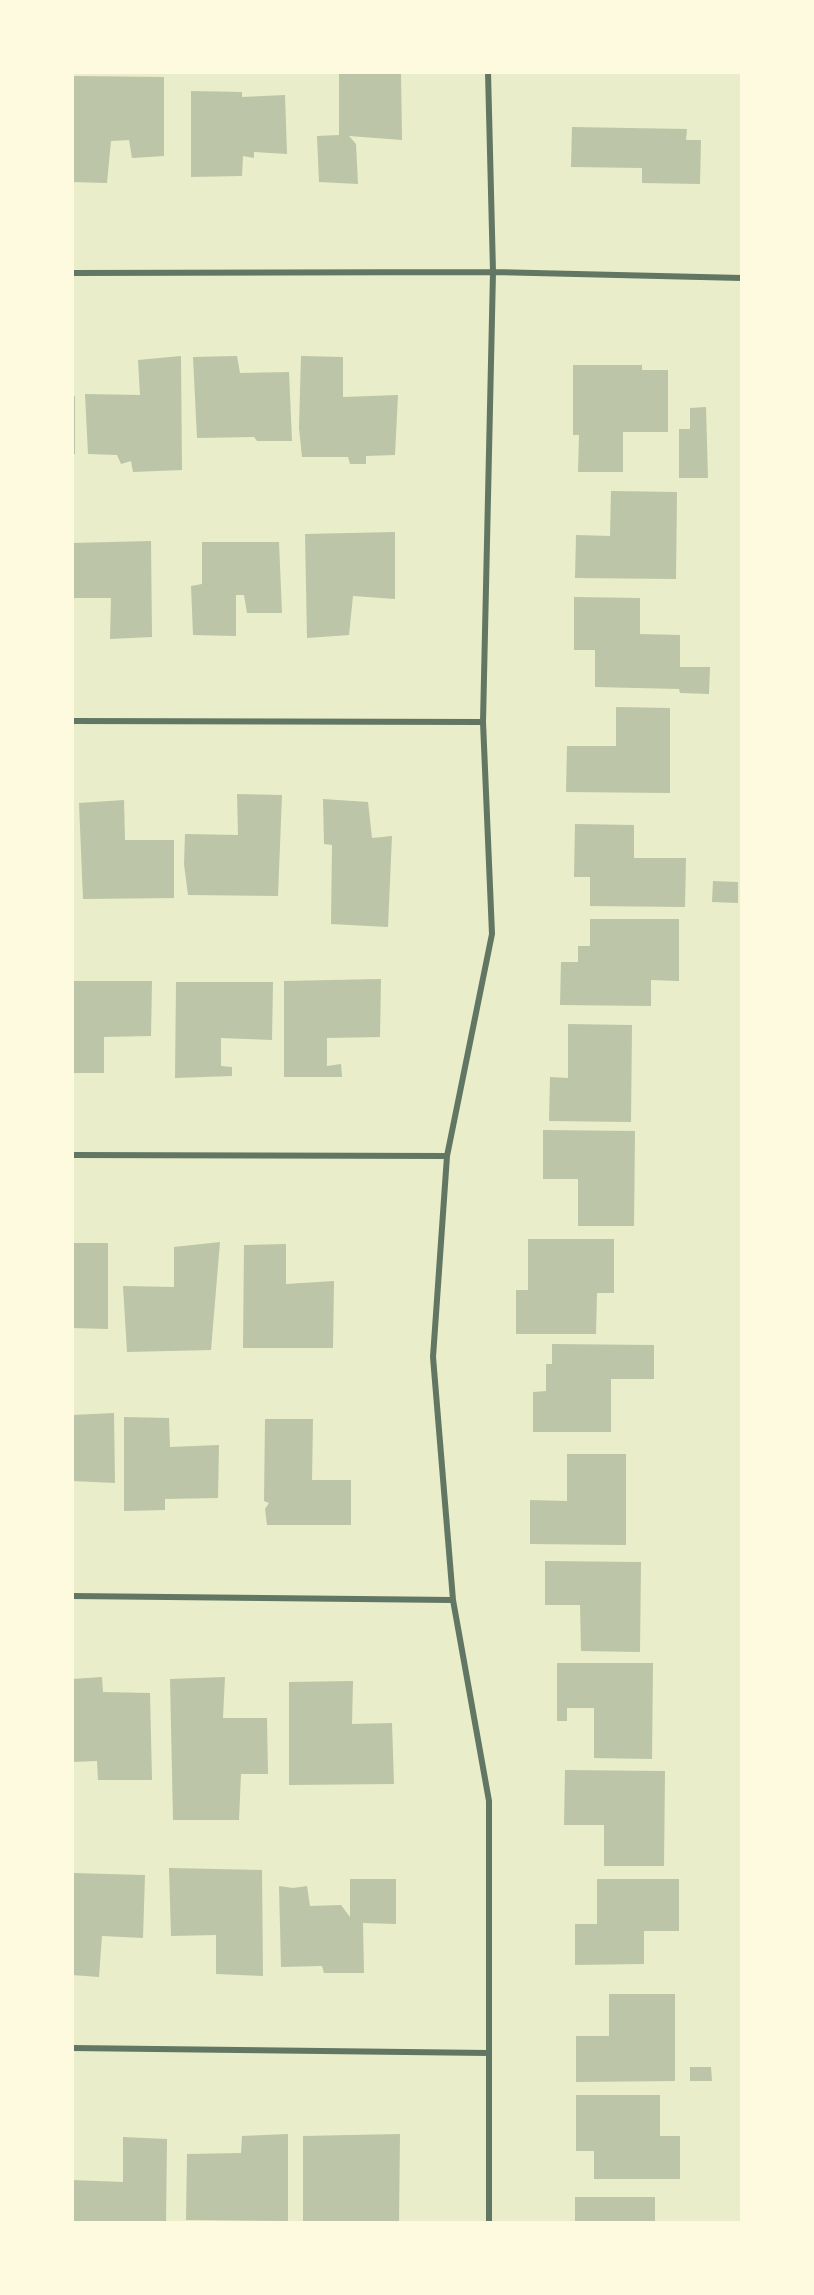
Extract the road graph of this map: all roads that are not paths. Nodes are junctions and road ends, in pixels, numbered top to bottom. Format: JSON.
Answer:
{"nodes":[{"id":1,"x":488,"y":72,"type":"edge"},
{"id":2,"x":493,"y":272,"type":"junction"},
{"id":3,"x":72,"y":273,"type":"edge"},
{"id":4,"x":742,"y":278,"type":"edge"},
{"id":5,"x":72,"y":721,"type":"edge"},
{"id":6,"x":483,"y":722,"type":"junction"},
{"id":7,"x":72,"y":1155,"type":"edge"},
{"id":8,"x":447,"y":1156,"type":"junction"},
{"id":9,"x":72,"y":1596,"type":"edge"},
{"id":10,"x":453,"y":1600,"type":"junction"},
{"id":11,"x":72,"y":2048,"type":"edge"},
{"id":12,"x":489,"y":2053,"type":"junction"},
{"id":13,"x":489,"y":2223,"type":"edge"}],
"edges":[{"from":1,"to":2,"type":"street"},
{"from":2,"to":3,"type":"street"},
{"from":2,"to":4,"type":"street"},
{"from":2,"to":6,"type":"street"},
{"from":5,"to":6,"type":"street"},
{"from":6,"to":8,"type":"street"},
{"from":7,"to":8,"type":"street"},
{"from":8,"to":10,"type":"street"},
{"from":9,"to":10,"type":"street"},
{"from":10,"to":12,"type":"street"},
{"from":11,"to":12,"type":"street"},
{"from":12,"to":13,"type":"street"}]}
